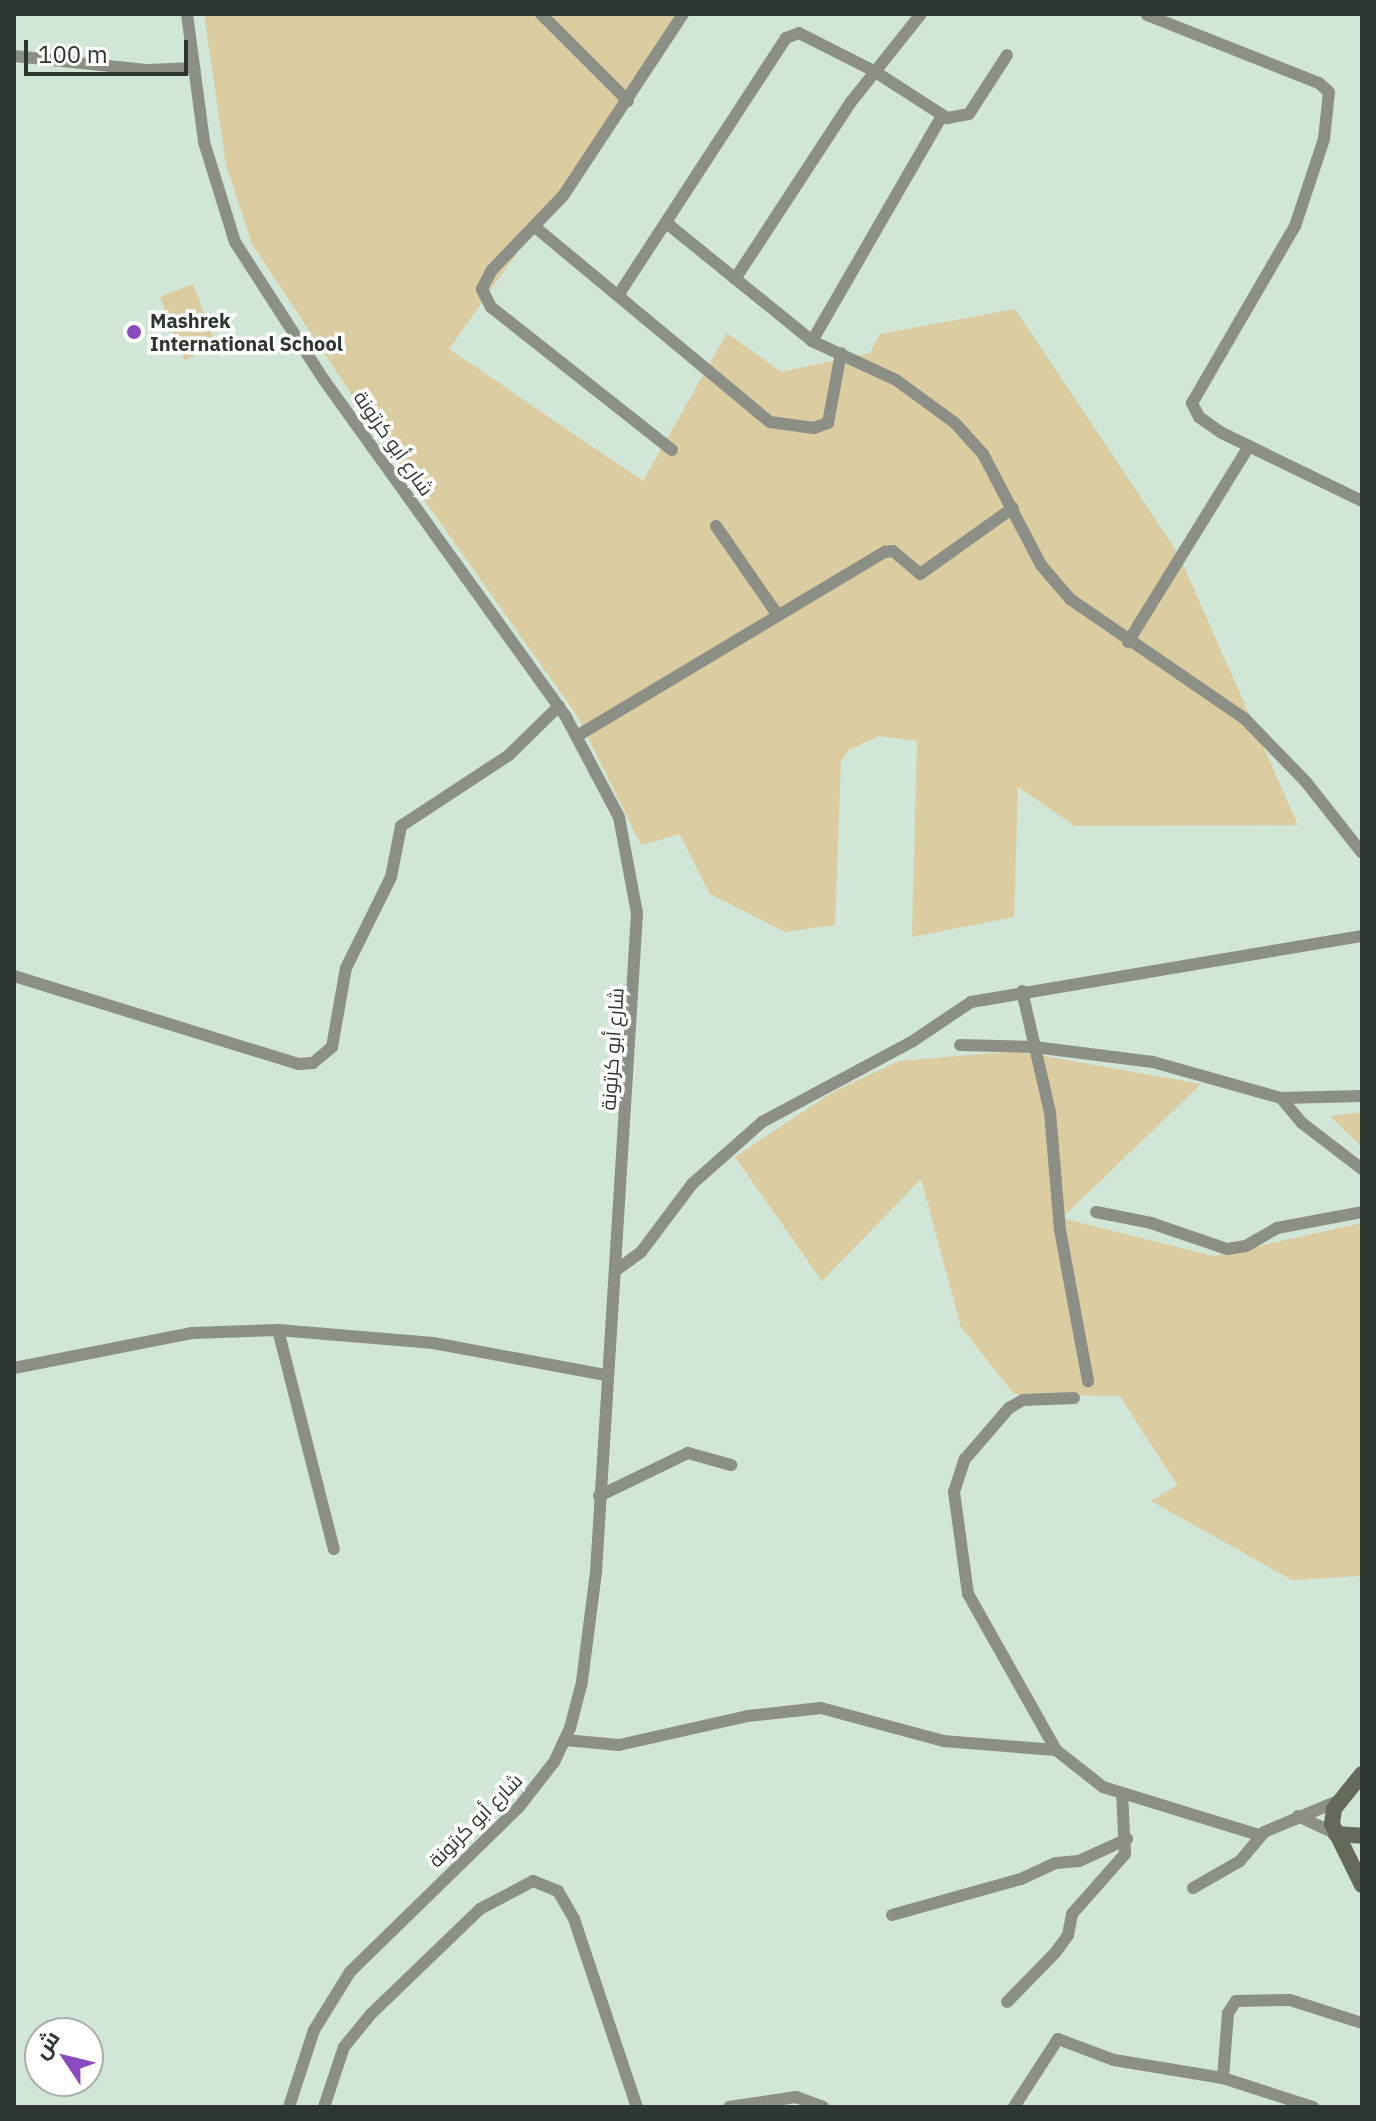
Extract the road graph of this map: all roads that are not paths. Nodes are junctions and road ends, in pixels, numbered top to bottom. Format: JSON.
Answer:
{"nodes":[{"id":1,"x":187,"y":14,"type":"edge"},
{"id":2,"x":541,"y":14,"type":"edge"},
{"id":3,"x":683,"y":14,"type":"edge"},
{"id":4,"x":921,"y":14,"type":"edge"},
{"id":5,"x":1147,"y":15,"type":"edge"},
{"id":6,"x":1007,"y":55,"type":"dead end"},
{"id":7,"x":14,"y":56,"type":"edge"},
{"id":8,"x":194,"y":68,"type":"junction"},
{"id":9,"x":874,"y":71,"type":"junction"},
{"id":10,"x":628,"y":101,"type":"junction"},
{"id":11,"x":942,"y":116,"type":"junction"},
{"id":12,"x":669,"y":225,"type":"junction"},
{"id":13,"x":535,"y":227,"type":"junction"},
{"id":14,"x":735,"y":279,"type":"junction"},
{"id":15,"x":619,"y":294,"type":"junction"},
{"id":16,"x":812,"y":341,"type":"junction"},
{"id":17,"x":841,"y":353,"type":"junction"},
{"id":18,"x":1249,"y":446,"type":"junction"},
{"id":19,"x":672,"y":450,"type":"dead end"},
{"id":20,"x":1362,"y":501,"type":"edge"},
{"id":21,"x":1013,"y":508,"type":"junction"},
{"id":22,"x":716,"y":526,"type":"dead end"},
{"id":23,"x":777,"y":614,"type":"junction"},
{"id":24,"x":1128,"y":642,"type":"junction"},
{"id":25,"x":559,"y":706,"type":"junction"},
{"id":26,"x":577,"y":736,"type":"junction"},
{"id":27,"x":1362,"y":853,"type":"edge"},
{"id":28,"x":1362,"y":936,"type":"edge"},
{"id":29,"x":14,"y":976,"type":"edge"},
{"id":30,"x":1022,"y":991,"type":"junction"},
{"id":31,"x":960,"y":1045,"type":"dead end"},
{"id":32,"x":1034,"y":1047,"type":"junction"},
{"id":33,"x":1362,"y":1096,"type":"edge"},
{"id":34,"x":1281,"y":1098,"type":"junction"},
{"id":35,"x":1362,"y":1169,"type":"edge"},
{"id":36,"x":1096,"y":1212,"type":"dead end"},
{"id":37,"x":1362,"y":1212,"type":"edge"},
{"id":38,"x":615,"y":1271,"type":"junction"},
{"id":39,"x":278,"y":1330,"type":"junction"},
{"id":40,"x":14,"y":1368,"type":"edge"},
{"id":41,"x":606,"y":1375,"type":"junction"},
{"id":42,"x":1088,"y":1381,"type":"dead end"},
{"id":43,"x":1074,"y":1398,"type":"dead end"},
{"id":44,"x":731,"y":1465,"type":"dead end"},
{"id":45,"x":599,"y":1496,"type":"junction"},
{"id":46,"x":334,"y":1549,"type":"dead end"},
{"id":47,"x":565,"y":1740,"type":"junction"},
{"id":48,"x":1056,"y":1750,"type":"junction"},
{"id":49,"x":1362,"y":1774,"type":"edge"},
{"id":50,"x":1122,"y":1793,"type":"junction"},
{"id":51,"x":1339,"y":1801,"type":"junction"},
{"id":52,"x":1298,"y":1816,"type":"junction"},
{"id":53,"x":1336,"y":1834,"type":"junction"},
{"id":54,"x":1259,"y":1835,"type":"junction"},
{"id":55,"x":1362,"y":1836,"type":"edge"},
{"id":56,"x":1127,"y":1839,"type":"junction"},
{"id":57,"x":1362,"y":1885,"type":"edge"},
{"id":58,"x":1193,"y":1888,"type":"dead end"},
{"id":59,"x":892,"y":1915,"type":"dead end"},
{"id":60,"x":1007,"y":2002,"type":"dead end"},
{"id":61,"x":1362,"y":2023,"type":"edge"},
{"id":62,"x":1223,"y":2078,"type":"junction"},
{"id":63,"x":289,"y":2107,"type":"edge"},
{"id":64,"x":324,"y":2107,"type":"edge"},
{"id":65,"x":637,"y":2107,"type":"edge"},
{"id":66,"x":729,"y":2107,"type":"edge"},
{"id":67,"x":823,"y":2107,"type":"edge"},
{"id":68,"x":1014,"y":2107,"type":"edge"},
{"id":69,"x":1313,"y":2107,"type":"edge"}],
"edges":[{"from":1,"to":8,"type":"street","name":"شارع أبو كرتونة"},
{"from":2,"to":10,"type":"street"},
{"from":3,"to":10,"type":"street"},
{"from":4,"to":9,"type":"street"},
{"from":5,"to":18,"type":"street"},
{"from":6,"to":11,"type":"street"},
{"from":7,"to":8,"type":"street"},
{"from":8,"to":25,"type":"street","name":"شارع أبو كرتونة"},
{"from":9,"to":11,"type":"street"},
{"from":9,"to":12,"type":"street"},
{"from":9,"to":14,"type":"street"},
{"from":10,"to":13,"type":"street"},
{"from":11,"to":16,"type":"street"},
{"from":12,"to":14,"type":"street"},
{"from":12,"to":15,"type":"street"},
{"from":13,"to":15,"type":"street"},
{"from":13,"to":19,"type":"street"},
{"from":14,"to":16,"type":"street"},
{"from":15,"to":17,"type":"street"},
{"from":16,"to":17,"type":"street"},
{"from":17,"to":21,"type":"street"},
{"from":18,"to":20,"type":"street"},
{"from":18,"to":24,"type":"street"},
{"from":21,"to":23,"type":"street"},
{"from":21,"to":24,"type":"street"},
{"from":22,"to":23,"type":"street"},
{"from":23,"to":26,"type":"street"},
{"from":24,"to":27,"type":"street"},
{"from":25,"to":26,"type":"street","name":"شارع أبو كرتونة"},
{"from":25,"to":29,"type":"street"},
{"from":26,"to":38,"type":"street","name":"شارع أبو كرتونة"},
{"from":28,"to":30,"type":"street"},
{"from":30,"to":32,"type":"street"},
{"from":30,"to":38,"type":"street"},
{"from":31,"to":32,"type":"street"},
{"from":32,"to":34,"type":"street"},
{"from":32,"to":42,"type":"street"},
{"from":33,"to":34,"type":"street"},
{"from":34,"to":35,"type":"street"},
{"from":36,"to":37,"type":"street"},
{"from":38,"to":41,"type":"street","name":"شارع أبو كرتونة"},
{"from":39,"to":40,"type":"street"},
{"from":39,"to":41,"type":"street"},
{"from":39,"to":46,"type":"street"},
{"from":41,"to":45,"type":"street","name":"شارع أبو كرتونة"},
{"from":43,"to":48,"type":"street"},
{"from":44,"to":45,"type":"street"},
{"from":45,"to":47,"type":"street","name":"شارع أبو كرتونة"},
{"from":47,"to":48,"type":"street"},
{"from":47,"to":63,"type":"street","name":"شارع أبو كرتونة"},
{"from":48,"to":50,"type":"street"},
{"from":49,"to":51,"type":"street"},
{"from":50,"to":54,"type":"street"},
{"from":50,"to":56,"type":"street"},
{"from":51,"to":52,"type":"street"},
{"from":51,"to":53,"type":"street"},
{"from":52,"to":53,"type":"street"},
{"from":52,"to":54,"type":"street"},
{"from":53,"to":55,"type":"street"},
{"from":53,"to":57,"type":"street"},
{"from":54,"to":58,"type":"street"},
{"from":56,"to":59,"type":"street"},
{"from":56,"to":60,"type":"street"},
{"from":61,"to":62,"type":"street"},
{"from":62,"to":68,"type":"street"},
{"from":62,"to":69,"type":"street"},
{"from":64,"to":65,"type":"street"},
{"from":66,"to":67,"type":"street"}]}
